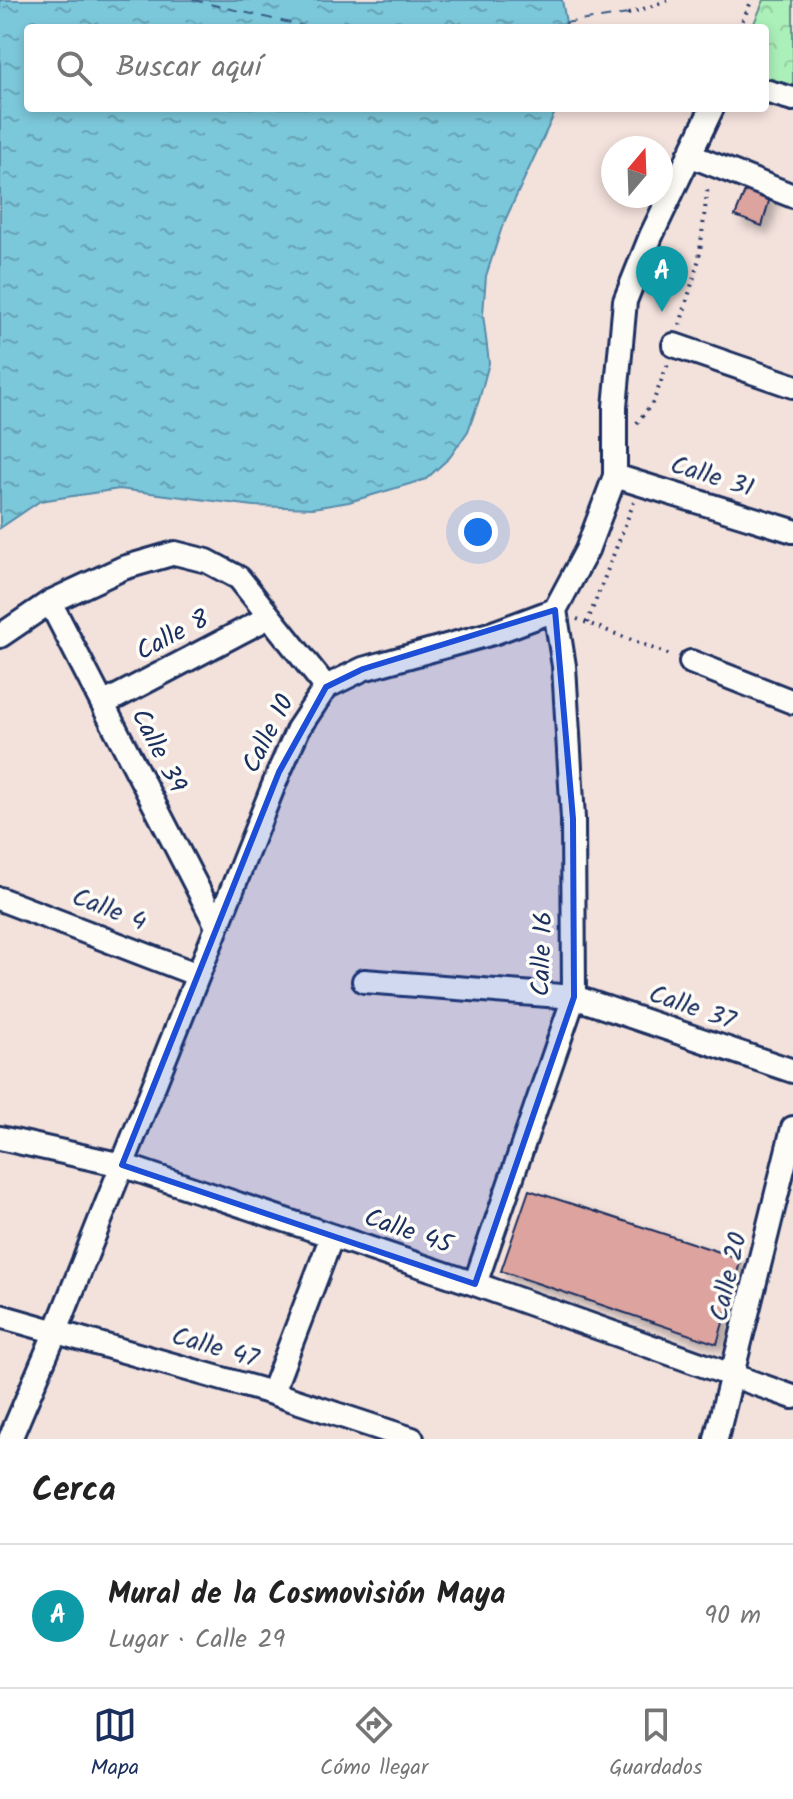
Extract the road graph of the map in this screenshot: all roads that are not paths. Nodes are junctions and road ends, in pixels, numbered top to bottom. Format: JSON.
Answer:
{"nodes":[{"id":1,"x":769,"y":92,"type":"edge"},
{"id":2,"x":793,"y":99,"type":"edge"},
{"id":3,"x":711,"y":112,"type":"edge"},
{"id":4,"x":699,"y":159,"type":"junction"},
{"id":5,"x":793,"y":196,"type":"edge"},
{"id":6,"x":674,"y":345,"type":"road end"},
{"id":7,"x":793,"y":386,"type":"edge"},
{"id":8,"x":615,"y":465,"type":"junction"},
{"id":9,"x":793,"y":531,"type":"edge"},
{"id":10,"x":50,"y":602,"type":"junction"},
{"id":11,"x":555,"y":610,"type":"junction"},
{"id":12,"x":269,"y":617,"type":"junction"},
{"id":13,"x":0,"y":636,"type":"edge"},
{"id":14,"x":691,"y":662,"type":"road end"},
{"id":15,"x":326,"y":687,"type":"junction"},
{"id":16,"x":793,"y":702,"type":"edge"},
{"id":17,"x":103,"y":704,"type":"junction"},
{"id":18,"x":0,"y":899,"type":"edge"},
{"id":19,"x":217,"y":926,"type":"junction"},
{"id":20,"x":198,"y":975,"type":"junction"},
{"id":21,"x":364,"y":981,"type":"dead end"},
{"id":22,"x":574,"y":997,"type":"junction"},
{"id":23,"x":793,"y":1071,"type":"edge"},
{"id":24,"x":793,"y":1128,"type":"edge"},
{"id":25,"x":0,"y":1138,"type":"edge"},
{"id":26,"x":122,"y":1165,"type":"junction"},
{"id":27,"x":332,"y":1236,"type":"junction"},
{"id":28,"x":475,"y":1284,"type":"junction"},
{"id":29,"x":0,"y":1316,"type":"edge"},
{"id":30,"x":56,"y":1331,"type":"junction"},
{"id":31,"x":734,"y":1376,"type":"junction"},
{"id":32,"x":272,"y":1393,"type":"junction"},
{"id":33,"x":793,"y":1397,"type":"edge"},
{"id":34,"x":10,"y":1439,"type":"edge"},
{"id":35,"x":412,"y":1439,"type":"edge"},
{"id":36,"x":716,"y":1439,"type":"edge"}],
"edges":[{"from":1,"to":2,"type":"street"},
{"from":3,"to":4,"type":"street"},
{"from":4,"to":5,"type":"street"},
{"from":4,"to":8,"type":"street"},
{"from":6,"to":7,"type":"street"},
{"from":8,"to":9,"type":"street","name":"Calle 31"},
{"from":8,"to":11,"type":"street"},
{"from":10,"to":12,"type":"street"},
{"from":10,"to":13,"type":"street"},
{"from":10,"to":17,"type":"street","name":"Calle 39"},
{"from":11,"to":15,"type":"street","name":"Calle 10"},
{"from":11,"to":22,"type":"street","name":"Calle 16"},
{"from":12,"to":15,"type":"street"},
{"from":12,"to":17,"type":"street","name":"Calle 8"},
{"from":14,"to":16,"type":"street"},
{"from":15,"to":19,"type":"street","name":"Calle 10"},
{"from":17,"to":19,"type":"street","name":"Calle 39"},
{"from":18,"to":20,"type":"street","name":"Calle 4"},
{"from":19,"to":20,"type":"street","name":"Calle 10"},
{"from":20,"to":26,"type":"street","name":"Calle 10"},
{"from":21,"to":22,"type":"street","name":"Calle 37"},
{"from":22,"to":23,"type":"street","name":"Calle 37"},
{"from":22,"to":28,"type":"street","name":"Calle 16"},
{"from":24,"to":31,"type":"street","name":"Calle 20"},
{"from":25,"to":26,"type":"street","name":"Calle 45"},
{"from":26,"to":27,"type":"street","name":"Calle 45"},
{"from":26,"to":30,"type":"street","name":"Calle 10"},
{"from":27,"to":28,"type":"street","name":"Calle 45"},
{"from":27,"to":32,"type":"street"},
{"from":28,"to":31,"type":"street","name":"Calle 45"},
{"from":29,"to":30,"type":"street","name":"Calle 47"},
{"from":30,"to":32,"type":"street","name":"Calle 47"},
{"from":30,"to":34,"type":"street","name":"Calle 10"},
{"from":31,"to":33,"type":"street","name":"Calle 45"},
{"from":31,"to":36,"type":"street","name":"Calle 20"},
{"from":32,"to":35,"type":"street","name":"Calle 47"}]}
